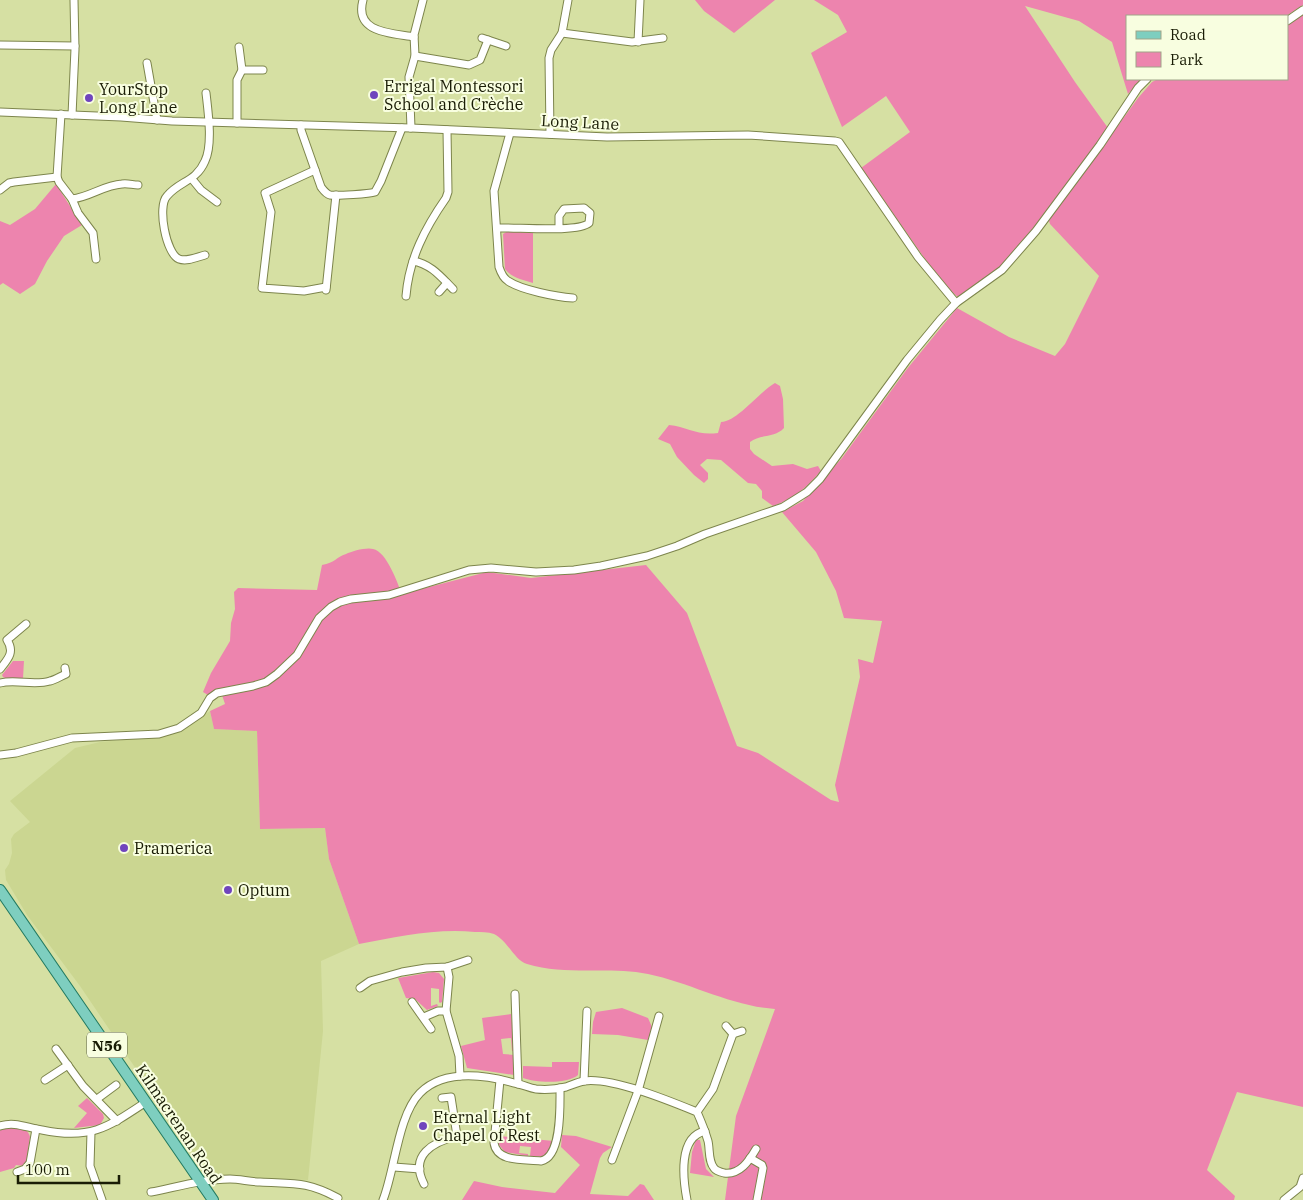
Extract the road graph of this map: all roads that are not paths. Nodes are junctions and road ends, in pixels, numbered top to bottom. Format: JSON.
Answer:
{"nodes":[{"id":1,"x":74,"y":0,"type":"edge"},
{"id":2,"x":363,"y":0,"type":"edge"},
{"id":3,"x":423,"y":0,"type":"edge"},
{"id":4,"x":568,"y":0,"type":"edge"},
{"id":5,"x":640,"y":0,"type":"edge"},
{"id":6,"x":1303,"y":10,"type":"edge"},
{"id":7,"x":1288,"y":20,"type":"edge"},
{"id":8,"x":562,"y":33,"type":"junction"},
{"id":9,"x":414,"y":38,"type":"junction"},
{"id":10,"x":663,"y":38,"type":"dead end"},
{"id":11,"x":638,"y":42,"type":"junction"},
{"id":12,"x":0,"y":45,"type":"edge"},
{"id":13,"x":75,"y":46,"type":"junction"},
{"id":14,"x":506,"y":46,"type":"dead end"},
{"id":15,"x":239,"y":47,"type":"dead end"},
{"id":16,"x":415,"y":56,"type":"junction"},
{"id":17,"x":147,"y":63,"type":"dead end"},
{"id":18,"x":242,"y":70,"type":"junction"},
{"id":19,"x":263,"y":70,"type":"dead end"},
{"id":20,"x":1146,"y":80,"type":"edge"},
{"id":21,"x":206,"y":93,"type":"dead end"},
{"id":22,"x":0,"y":112,"type":"edge"},
{"id":23,"x":61,"y":114,"type":"junction"},
{"id":24,"x":72,"y":115,"type":"junction"},
{"id":25,"x":158,"y":120,"type":"junction"},
{"id":26,"x":209,"y":122,"type":"junction"},
{"id":27,"x":237,"y":123,"type":"junction"},
{"id":28,"x":301,"y":125,"type":"junction"},
{"id":29,"x":402,"y":128,"type":"junction"},
{"id":30,"x":411,"y":128,"type":"junction"},
{"id":31,"x":447,"y":130,"type":"junction"},
{"id":32,"x":510,"y":133,"type":"junction"},
{"id":33,"x":550,"y":134,"type":"junction"},
{"id":34,"x":314,"y":170,"type":"junction"},
{"id":35,"x":57,"y":176,"type":"junction"},
{"id":36,"x":192,"y":179,"type":"junction"},
{"id":37,"x":138,"y":185,"type":"dead end"},
{"id":38,"x":0,"y":190,"type":"edge"},
{"id":39,"x":336,"y":195,"type":"junction"},
{"id":40,"x":72,"y":199,"type":"junction"},
{"id":41,"x":217,"y":202,"type":"dead end"},
{"id":42,"x":497,"y":228,"type":"junction"},
{"id":43,"x":559,"y":228,"type":"junction"},
{"id":44,"x":205,"y":255,"type":"dead end"},
{"id":45,"x":96,"y":259,"type":"dead end"},
{"id":46,"x":413,"y":261,"type":"junction"},
{"id":47,"x":448,"y":283,"type":"junction"},
{"id":48,"x":453,"y":290,"type":"dead end"},
{"id":49,"x":439,"y":292,"type":"dead end"},
{"id":50,"x":406,"y":296,"type":"dead end"},
{"id":51,"x":573,"y":298,"type":"dead end"},
{"id":52,"x":956,"y":303,"type":"junction"},
{"id":53,"x":26,"y":624,"type":"dead end"},
{"id":54,"x":65,"y":668,"type":"dead end"},
{"id":55,"x":0,"y":669,"type":"edge"},
{"id":56,"x":0,"y":683,"type":"edge"},
{"id":57,"x":0,"y":755,"type":"edge"},
{"id":58,"x":0,"y":880,"type":"edge"},
{"id":59,"x":1,"y":890,"type":"edge"},
{"id":60,"x":468,"y":960,"type":"dead end"},
{"id":61,"x":446,"y":967,"type":"junction"},
{"id":62,"x":360,"y":988,"type":"dead end"},
{"id":63,"x":515,"y":994,"type":"dead end"},
{"id":64,"x":412,"y":1002,"type":"dead end"},
{"id":65,"x":446,"y":1011,"type":"junction"},
{"id":66,"x":587,"y":1011,"type":"dead end"},
{"id":67,"x":659,"y":1016,"type":"dead end"},
{"id":68,"x":424,"y":1017,"type":"junction"},
{"id":69,"x":726,"y":1026,"type":"dead end"},
{"id":70,"x":431,"y":1029,"type":"dead end"},
{"id":71,"x":742,"y":1031,"type":"dead end"},
{"id":72,"x":733,"y":1034,"type":"junction"},
{"id":73,"x":56,"y":1049,"type":"dead end"},
{"id":74,"x":68,"y":1065,"type":"junction"},
{"id":75,"x":460,"y":1076,"type":"junction"},
{"id":76,"x":45,"y":1080,"type":"dead end"},
{"id":77,"x":500,"y":1080,"type":"junction"},
{"id":78,"x":584,"y":1081,"type":"junction"},
{"id":79,"x":518,"y":1084,"type":"junction"},
{"id":80,"x":116,"y":1085,"type":"dead end"},
{"id":81,"x":560,"y":1088,"type":"junction"},
{"id":82,"x":638,"y":1091,"type":"junction"},
{"id":83,"x":442,"y":1098,"type":"dead end"},
{"id":84,"x":97,"y":1099,"type":"junction"},
{"id":85,"x":146,"y":1102,"type":"junction"},
{"id":86,"x":697,"y":1112,"type":"junction"},
{"id":87,"x":117,"y":1121,"type":"junction"},
{"id":88,"x":0,"y":1126,"type":"edge"},
{"id":89,"x":36,"y":1129,"type":"junction"},
{"id":90,"x":705,"y":1131,"type":"junction"},
{"id":91,"x":91,"y":1132,"type":"junction"},
{"id":92,"x":756,"y":1149,"type":"dead end"},
{"id":93,"x":750,"y":1158,"type":"junction"},
{"id":94,"x":612,"y":1160,"type":"dead end"},
{"id":95,"x":394,"y":1167,"type":"junction"},
{"id":96,"x":420,"y":1169,"type":"junction"},
{"id":97,"x":17,"y":1172,"type":"dead end"},
{"id":98,"x":1303,"y":1178,"type":"edge"},
{"id":99,"x":200,"y":1182,"type":"junction"},
{"id":100,"x":424,"y":1184,"type":"dead end"},
{"id":101,"x":151,"y":1192,"type":"dead end"},
{"id":102,"x":338,"y":1198,"type":"dead end"},
{"id":103,"x":102,"y":1200,"type":"edge"},
{"id":104,"x":213,"y":1200,"type":"edge"},
{"id":105,"x":383,"y":1200,"type":"edge"},
{"id":106,"x":687,"y":1200,"type":"edge"},
{"id":107,"x":757,"y":1200,"type":"edge"},
{"id":108,"x":1284,"y":1200,"type":"edge"}],
"edges":[{"from":1,"to":13,"type":"street"},
{"from":2,"to":9,"type":"street"},
{"from":3,"to":9,"type":"street"},
{"from":4,"to":8,"type":"street"},
{"from":5,"to":11,"type":"street"},
{"from":6,"to":7,"type":"street"},
{"from":8,"to":11,"type":"street"},
{"from":8,"to":33,"type":"street"},
{"from":9,"to":16,"type":"street"},
{"from":10,"to":11,"type":"street"},
{"from":12,"to":13,"type":"street"},
{"from":13,"to":24,"type":"street"},
{"from":14,"to":16,"type":"street"},
{"from":15,"to":18,"type":"street"},
{"from":16,"to":30,"type":"street"},
{"from":17,"to":25,"type":"street"},
{"from":18,"to":19,"type":"street"},
{"from":18,"to":27,"type":"street"},
{"from":20,"to":52,"type":"street"},
{"from":21,"to":26,"type":"street"},
{"from":22,"to":23,"type":"street","name":"Long Lane"},
{"from":23,"to":24,"type":"street","name":"Long Lane"},
{"from":23,"to":35,"type":"street"},
{"from":24,"to":25,"type":"street","name":"Long Lane"},
{"from":25,"to":26,"type":"street","name":"Long Lane"},
{"from":26,"to":27,"type":"street","name":"Long Lane"},
{"from":26,"to":36,"type":"street"},
{"from":27,"to":28,"type":"street","name":"Long Lane"},
{"from":28,"to":29,"type":"street","name":"Long Lane"},
{"from":28,"to":34,"type":"street"},
{"from":29,"to":30,"type":"street","name":"Long Lane"},
{"from":29,"to":39,"type":"street"},
{"from":30,"to":31,"type":"street","name":"Long Lane"},
{"from":31,"to":32,"type":"street","name":"Long Lane"},
{"from":31,"to":46,"type":"street"},
{"from":32,"to":33,"type":"street","name":"Long Lane"},
{"from":32,"to":42,"type":"street"},
{"from":33,"to":52,"type":"street","name":"Long Lane"},
{"from":34,"to":39,"type":"street"},
{"from":34,"to":39,"type":"street"},
{"from":35,"to":38,"type":"street"},
{"from":35,"to":40,"type":"street"},
{"from":36,"to":41,"type":"street"},
{"from":36,"to":44,"type":"street"},
{"from":37,"to":40,"type":"street"},
{"from":40,"to":45,"type":"street"},
{"from":42,"to":43,"type":"street"},
{"from":42,"to":51,"type":"street"},
{"from":43,"to":43,"type":"street"},
{"from":46,"to":47,"type":"street"},
{"from":46,"to":50,"type":"street"},
{"from":47,"to":48,"type":"street"},
{"from":47,"to":49,"type":"street"},
{"from":52,"to":57,"type":"street"},
{"from":53,"to":55,"type":"street"},
{"from":54,"to":56,"type":"street"},
{"from":58,"to":59,"type":"main road","number":"N56"},
{"from":59,"to":85,"type":"main road","name":"Kilmacrenan Road","number":"N56"},
{"from":60,"to":61,"type":"street"},
{"from":61,"to":62,"type":"street"},
{"from":61,"to":65,"type":"street"},
{"from":63,"to":79,"type":"street"},
{"from":64,"to":68,"type":"street"},
{"from":65,"to":68,"type":"street"},
{"from":65,"to":75,"type":"street"},
{"from":66,"to":78,"type":"street"},
{"from":67,"to":82,"type":"street"},
{"from":68,"to":70,"type":"street"},
{"from":69,"to":72,"type":"street"},
{"from":71,"to":72,"type":"street"},
{"from":72,"to":86,"type":"street"},
{"from":73,"to":74,"type":"street"},
{"from":74,"to":76,"type":"street"},
{"from":74,"to":84,"type":"street"},
{"from":75,"to":77,"type":"street"},
{"from":75,"to":95,"type":"street"},
{"from":77,"to":79,"type":"street"},
{"from":77,"to":81,"type":"street"},
{"from":78,"to":81,"type":"street"},
{"from":78,"to":82,"type":"street"},
{"from":79,"to":81,"type":"street"},
{"from":80,"to":84,"type":"street"},
{"from":82,"to":86,"type":"street"},
{"from":82,"to":94,"type":"street"},
{"from":83,"to":96,"type":"street"},
{"from":84,"to":87,"type":"street"},
{"from":85,"to":87,"type":"street"},
{"from":85,"to":99,"type":"main road","name":"Kilmacrenan Road","number":"N56"},
{"from":86,"to":90,"type":"street"},
{"from":87,"to":91,"type":"street"},
{"from":88,"to":89,"type":"street"},
{"from":89,"to":91,"type":"street"},
{"from":89,"to":97,"type":"street"},
{"from":90,"to":93,"type":"street"},
{"from":90,"to":106,"type":"street"},
{"from":91,"to":103,"type":"street"},
{"from":92,"to":93,"type":"street"},
{"from":93,"to":107,"type":"street"},
{"from":95,"to":96,"type":"street"},
{"from":95,"to":105,"type":"street"},
{"from":96,"to":100,"type":"street"},
{"from":98,"to":108,"type":"street"},
{"from":99,"to":101,"type":"street"},
{"from":99,"to":102,"type":"street"},
{"from":99,"to":104,"type":"main road","name":"Kilmacrenan Road","number":"N56"}]}
